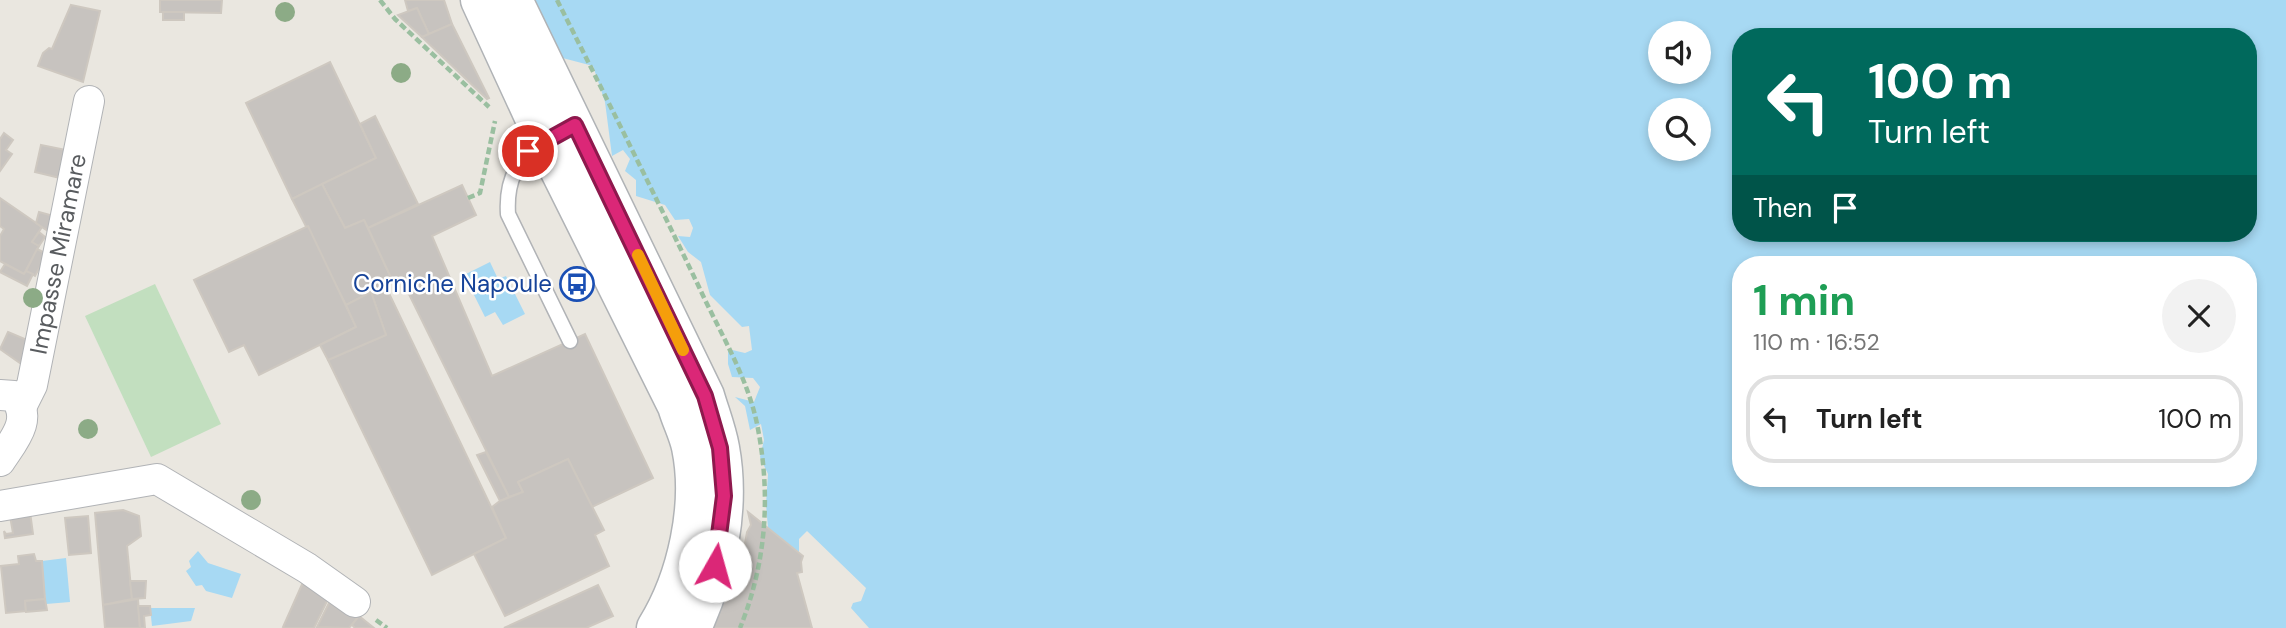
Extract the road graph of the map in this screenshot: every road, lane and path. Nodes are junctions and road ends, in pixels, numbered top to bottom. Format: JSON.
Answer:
{"nodes":[{"id":1,"x":380,"y":0,"type":"edge"},
{"id":2,"x":480,"y":0,"type":"edge"},
{"id":3,"x":513,"y":0,"type":"edge"},
{"id":4,"x":89,"y":100,"type":"dead end"},
{"id":5,"x":488,"y":107,"type":"dead end"},
{"id":6,"x":496,"y":117,"type":"dead end"},
{"id":7,"x":560,"y":133,"type":"junction"},
{"id":8,"x":468,"y":198,"type":"dead end"},
{"id":9,"x":570,"y":341,"type":"dead end"},
{"id":10,"x":11,"y":400,"type":"edge"},
{"id":11,"x":0,"y":461,"type":"edge"},
{"id":12,"x":0,"y":506,"type":"edge"},
{"id":13,"x":355,"y":602,"type":"dead end"},
{"id":14,"x":656,"y":628,"type":"edge"},
{"id":15,"x":692,"y":628,"type":"edge"}],
"edges":[{"from":1,"to":5,"type":"path"},
{"from":2,"to":7,"type":"main road"},
{"from":3,"to":7,"type":"main road"},
{"from":4,"to":10,"type":"street","name":"Impasse Miramare"},
{"from":6,"to":8,"type":"path"},
{"from":7,"to":9,"type":"lane"},
{"from":7,"to":14,"type":"main road"},
{"from":7,"to":15,"type":"main road"},
{"from":10,"to":11,"type":"street","name":"Impasse Miramare"},
{"from":12,"to":13,"type":"street"}]}
